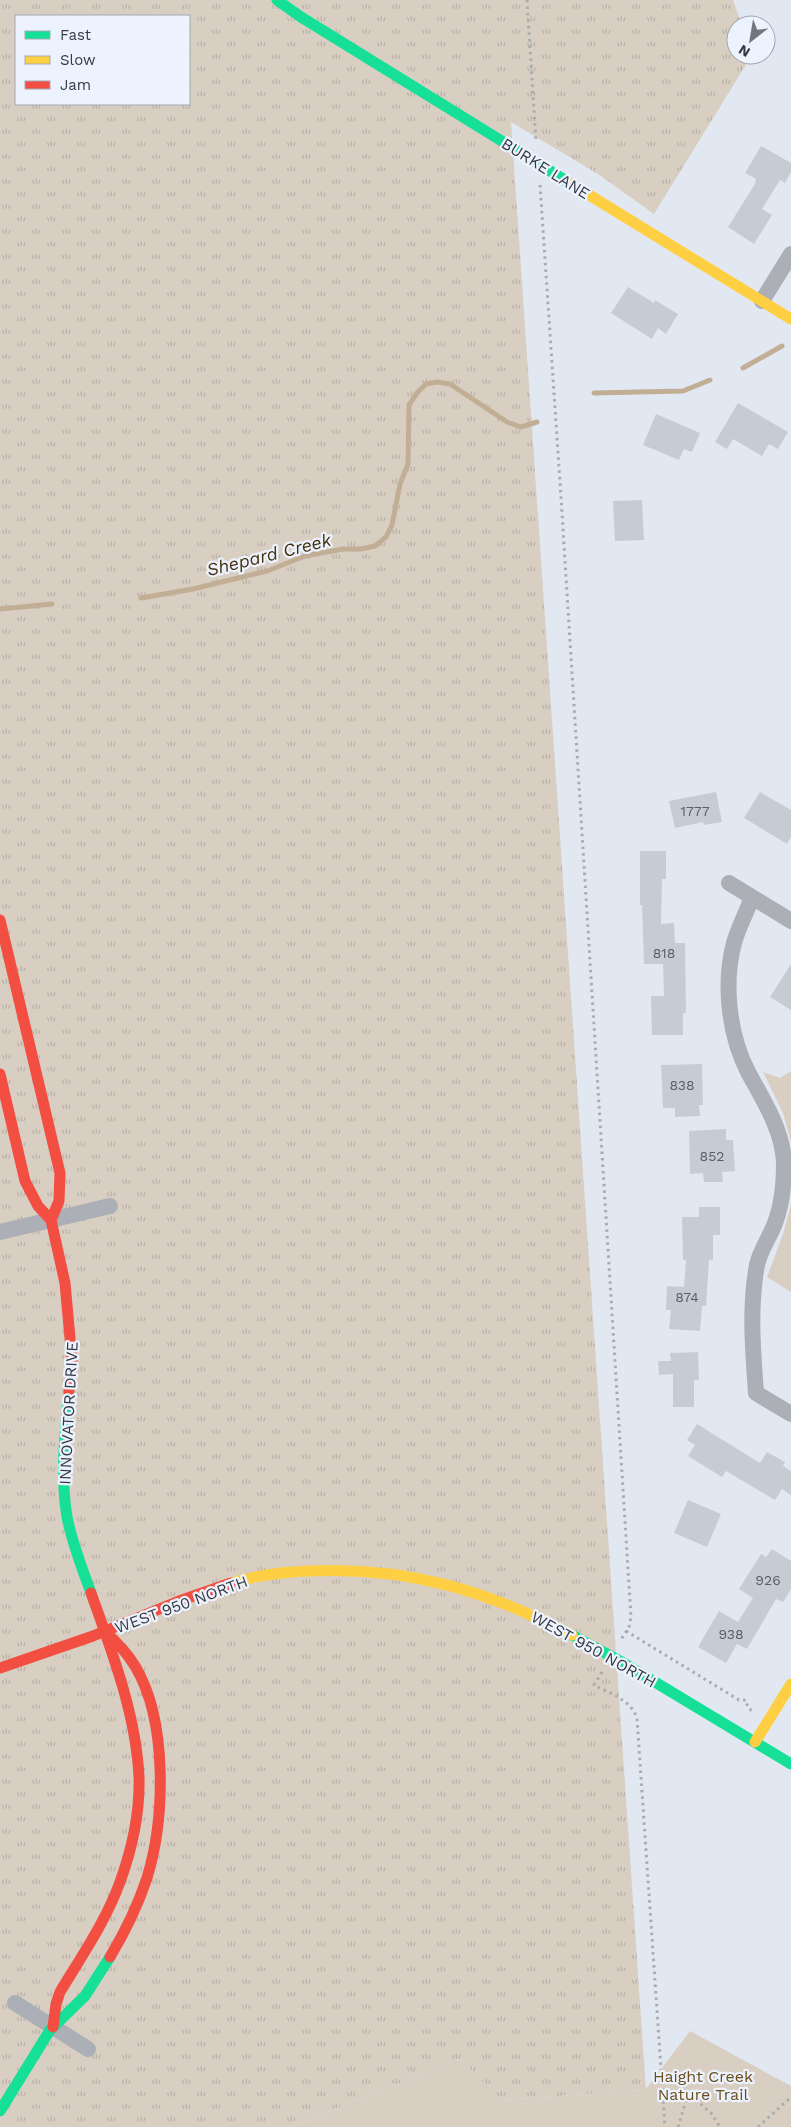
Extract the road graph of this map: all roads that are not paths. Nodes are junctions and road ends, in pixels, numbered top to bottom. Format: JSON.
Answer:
{"nodes":[{"id":1,"x":273,"y":2,"type":"edge"},
{"id":2,"x":791,"y":254,"type":"edge"},
{"id":3,"x":762,"y":301,"type":"junction"},
{"id":4,"x":791,"y":319,"type":"edge"},
{"id":5,"x":729,"y":883,"type":"dead end"},
{"id":6,"x":752,"y":897,"type":"junction"},
{"id":7,"x":0,"y":920,"type":"edge"},
{"id":8,"x":791,"y":920,"type":"edge"},
{"id":9,"x":0,"y":1074,"type":"edge"},
{"id":10,"x":110,"y":1206,"type":"dead end"},
{"id":11,"x":51,"y":1220,"type":"junction"},
{"id":12,"x":0,"y":1232,"type":"edge"},
{"id":13,"x":791,"y":1414,"type":"edge"},
{"id":14,"x":104,"y":1632,"type":"junction"},
{"id":15,"x":0,"y":1668,"type":"edge"},
{"id":16,"x":791,"y":1684,"type":"edge"},
{"id":17,"x":755,"y":1742,"type":"junction"},
{"id":18,"x":791,"y":1764,"type":"edge"},
{"id":19,"x":15,"y":2003,"type":"dead end"},
{"id":20,"x":52,"y":2027,"type":"junction"},
{"id":21,"x":88,"y":2049,"type":"dead end"},
{"id":22,"x":0,"y":2111,"type":"edge"}],
"edges":[{"from":1,"to":3,"type":"main road","name":"BURKE LANE"},
{"from":2,"to":3,"type":"street"},
{"from":3,"to":4,"type":"main road","name":"BURKE LANE"},
{"from":5,"to":6,"type":"street"},
{"from":6,"to":8,"type":"street"},
{"from":6,"to":13,"type":"street"},
{"from":7,"to":11,"type":"main road"},
{"from":9,"to":11,"type":"main road","name":"INNOVATOR DRIVE"},
{"from":10,"to":11,"type":"street"},
{"from":11,"to":12,"type":"street"},
{"from":11,"to":14,"type":"main road","name":"INNOVATOR DRIVE"},
{"from":14,"to":15,"type":"main road","name":"WEST 950 NORTH"},
{"from":14,"to":17,"type":"main road","name":"WEST 950 NORTH"},
{"from":14,"to":20,"type":"main road","name":"INNOVATOR DRIVE"},
{"from":14,"to":20,"type":"main road","name":"INNOVATOR DRIVE"},
{"from":16,"to":17,"type":"main road"},
{"from":17,"to":18,"type":"main road","name":"WEST 950 NORTH"},
{"from":19,"to":20,"type":"street"},
{"from":20,"to":21,"type":"street"},
{"from":20,"to":22,"type":"main road","name":"INNOVATOR DRIVE"}]}
